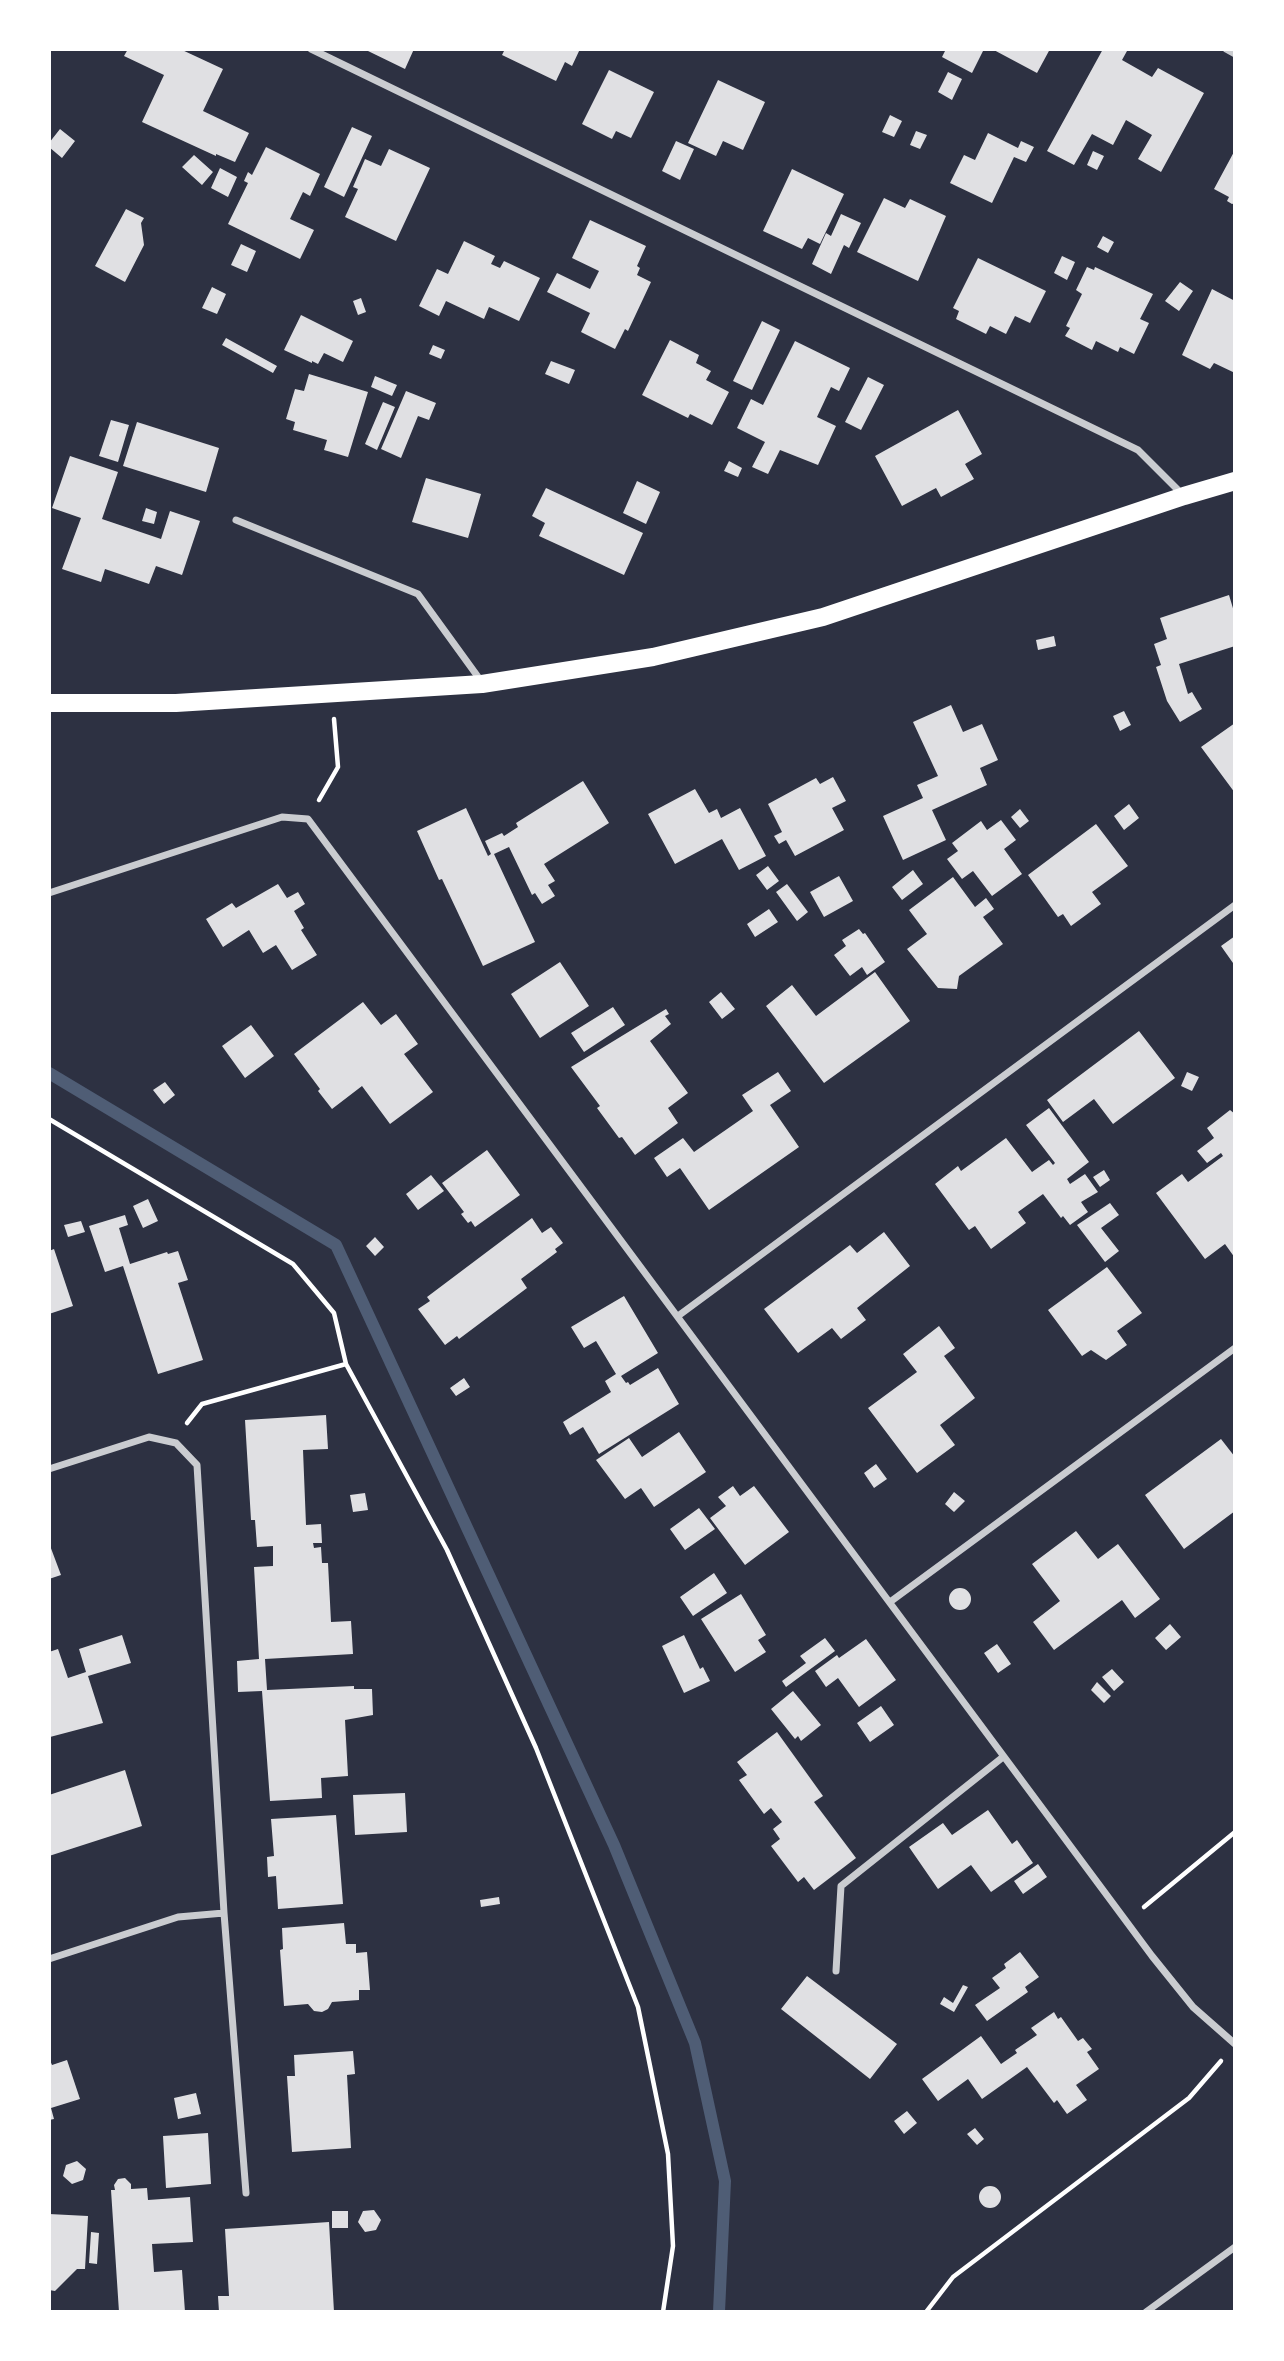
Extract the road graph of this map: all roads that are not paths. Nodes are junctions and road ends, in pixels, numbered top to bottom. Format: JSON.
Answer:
{"nodes":[{"id":1,"x":311,"y":49,"type":"edge"},
{"id":2,"x":1227,"y":49,"type":"edge"},
{"id":3,"x":1235,"y":54,"type":"edge"},
{"id":4,"x":1235,"y":481,"type":"edge"},
{"id":5,"x":1184,"y":496,"type":"junction"},
{"id":6,"x":236,"y":520,"type":"dead end"},
{"id":7,"x":482,"y":684,"type":"junction"},
{"id":8,"x":49,"y":704,"type":"edge"},
{"id":9,"x":49,"y":892,"type":"edge"},
{"id":10,"x":1235,"y":905,"type":"edge"},
{"id":11,"x":678,"y":1316,"type":"junction"},
{"id":12,"x":1235,"y":1348,"type":"edge"},
{"id":13,"x":49,"y":1469,"type":"edge"},
{"id":14,"x":890,"y":1602,"type":"junction"},
{"id":15,"x":1003,"y":1757,"type":"junction"},
{"id":16,"x":224,"y":1913,"type":"junction"},
{"id":17,"x":49,"y":1959,"type":"edge"},
{"id":18,"x":836,"y":1970,"type":"dead end"},
{"id":19,"x":1235,"y":2044,"type":"edge"},
{"id":20,"x":246,"y":2193,"type":"dead end"},
{"id":21,"x":1235,"y":2247,"type":"edge"},
{"id":22,"x":1146,"y":2312,"type":"edge"}],
"edges":[{"from":1,"to":5,"type":"street"},
{"from":2,"to":3,"type":"street"},
{"from":4,"to":5,"type":"main road"},
{"from":5,"to":7,"type":"main road"},
{"from":6,"to":7,"type":"street"},
{"from":7,"to":8,"type":"main road"},
{"from":9,"to":11,"type":"street"},
{"from":10,"to":11,"type":"street"},
{"from":11,"to":14,"type":"street"},
{"from":12,"to":14,"type":"street"},
{"from":13,"to":16,"type":"street"},
{"from":14,"to":15,"type":"street"},
{"from":15,"to":18,"type":"street"},
{"from":15,"to":19,"type":"street"},
{"from":16,"to":17,"type":"street"},
{"from":16,"to":20,"type":"street"},
{"from":21,"to":22,"type":"street"}]}
